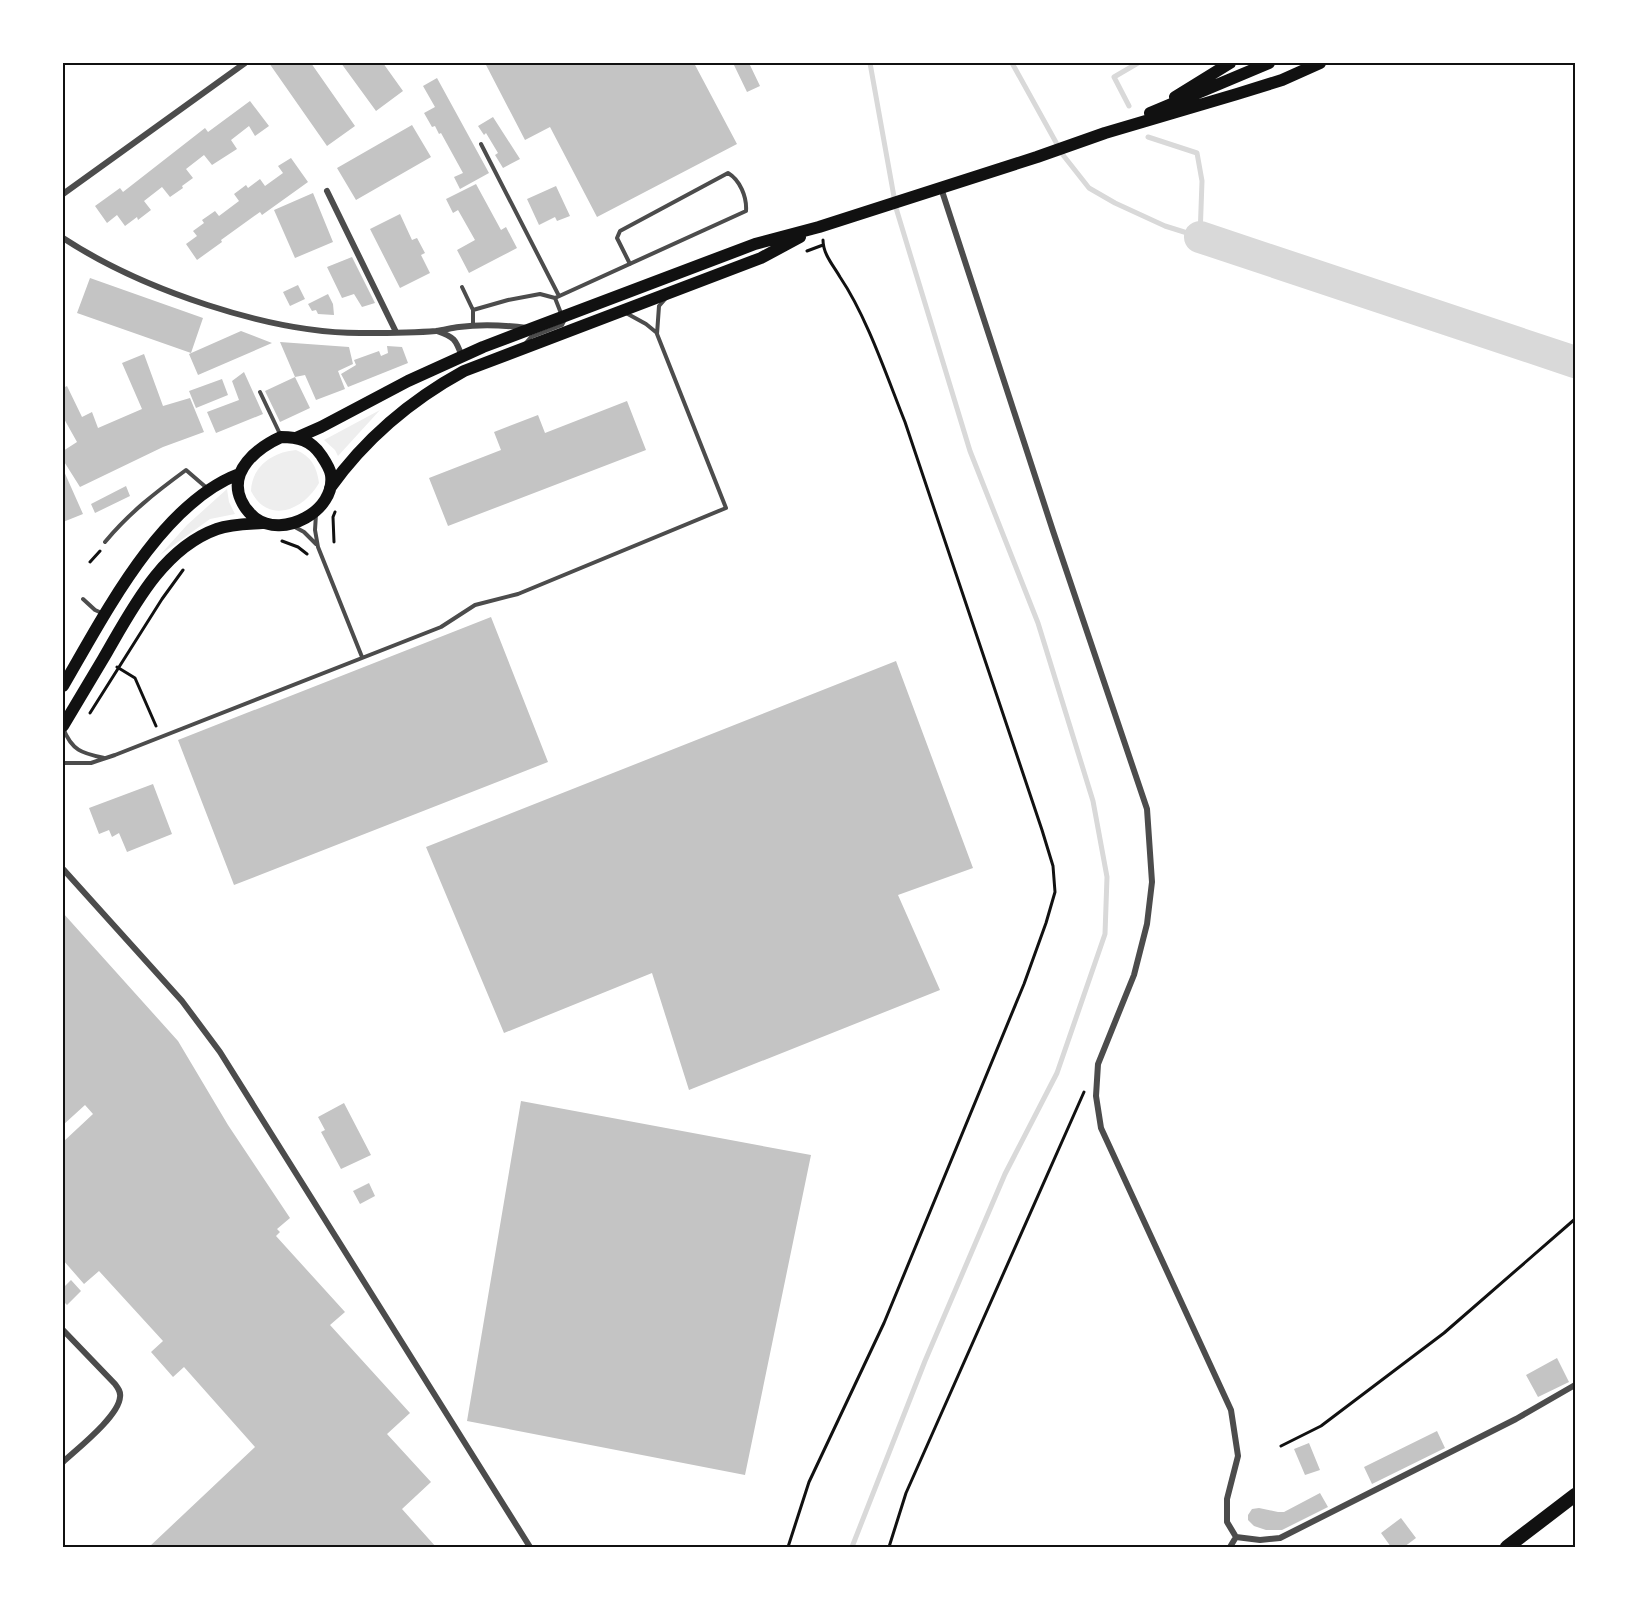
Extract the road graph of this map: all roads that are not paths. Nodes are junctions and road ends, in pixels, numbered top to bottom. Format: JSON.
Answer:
{"nodes":[{"id":1,"x":245,"y":63,"type":"edge"},
{"id":2,"x":1230,"y":63,"type":"edge"},
{"id":3,"x":1269,"y":63,"type":"edge"},
{"id":4,"x":1320,"y":63,"type":"edge"},
{"id":5,"x":1149,"y":114,"type":"junction"},
{"id":6,"x":1105,"y":133,"type":"junction"},
{"id":7,"x":481,"y":144,"type":"dead end"},
{"id":8,"x":941,"y":188,"type":"junction"},
{"id":9,"x":327,"y":191,"type":"dead end"},
{"id":10,"x":63,"y":194,"type":"edge"},
{"id":11,"x":821,"y":227,"type":"junction"},
{"id":12,"x":63,"y":238,"type":"edge"},
{"id":13,"x":630,"y":264,"type":"junction"},
{"id":14,"x":462,"y":287,"type":"dead end"},
{"id":15,"x":675,"y":290,"type":"junction"},
{"id":16,"x":557,"y":297,"type":"junction"},
{"id":17,"x":473,"y":310,"type":"junction"},
{"id":18,"x":621,"y":311,"type":"junction"},
{"id":19,"x":562,"y":317,"type":"junction"},
{"id":20,"x":473,"y":326,"type":"junction"},
{"id":21,"x":531,"y":329,"type":"junction"},
{"id":22,"x":436,"y":331,"type":"junction"},
{"id":23,"x":396,"y":332,"type":"junction"},
{"id":24,"x":657,"y":334,"type":"junction"},
{"id":25,"x":522,"y":349,"type":"junction"},
{"id":26,"x":462,"y":357,"type":"junction"},
{"id":27,"x":260,"y":392,"type":"dead end"},
{"id":28,"x":281,"y":437,"type":"junction"},
{"id":29,"x":296,"y":438,"type":"junction"},
{"id":30,"x":239,"y":474,"type":"junction"},
{"id":31,"x":330,"y":488,"type":"junction"},
{"id":32,"x":208,"y":489,"type":"junction"},
{"id":33,"x":316,"y":510,"type":"junction"},
{"id":34,"x":262,"y":523,"type":"junction"},
{"id":35,"x":290,"y":524,"type":"junction"},
{"id":36,"x":105,"y":542,"type":"road end"},
{"id":37,"x":318,"y":547,"type":"junction"},
{"id":38,"x":83,"y":599,"type":"dead end"},
{"id":39,"x":105,"y":615,"type":"junction"},
{"id":40,"x":363,"y":657,"type":"junction"},
{"id":41,"x":63,"y":686,"type":"edge"},
{"id":42,"x":63,"y":727,"type":"edge"},
{"id":43,"x":105,"y":759,"type":"junction"},
{"id":44,"x":63,"y":763,"type":"edge"},
{"id":45,"x":63,"y":869,"type":"edge"},
{"id":46,"x":63,"y":1330,"type":"edge"},
{"id":47,"x":1575,"y":1385,"type":"edge"},
{"id":48,"x":63,"y":1462,"type":"edge"},
{"id":49,"x":1575,"y":1495,"type":"edge"},
{"id":50,"x":1236,"y":1537,"type":"junction"},
{"id":51,"x":530,"y":1547,"type":"edge"},
{"id":52,"x":1230,"y":1547,"type":"edge"},
{"id":53,"x":1507,"y":1547,"type":"edge"}],
"edges":[{"from":1,"to":10,"type":"street"},
{"from":2,"to":5,"type":"main road"},
{"from":3,"to":5,"type":"main road"},
{"from":4,"to":6,"type":"main road"},
{"from":5,"to":6,"type":"main road"},
{"from":6,"to":8,"type":"main road"},
{"from":7,"to":16,"type":"lane"},
{"from":8,"to":11,"type":"main road"},
{"from":8,"to":50,"type":"street"},
{"from":9,"to":23,"type":"street"},
{"from":11,"to":15,"type":"main road"},
{"from":11,"to":19,"type":"main road"},
{"from":12,"to":23,"type":"street"},
{"from":13,"to":13,"type":"lane"},
{"from":13,"to":16,"type":"lane"},
{"from":14,"to":17,"type":"lane"},
{"from":15,"to":18,"type":"main road"},
{"from":15,"to":24,"type":"lane"},
{"from":16,"to":17,"type":"lane"},
{"from":16,"to":19,"type":"lane"},
{"from":17,"to":20,"type":"lane"},
{"from":18,"to":24,"type":"lane"},
{"from":18,"to":25,"type":"main road"},
{"from":19,"to":21,"type":"main road"},
{"from":19,"to":25,"type":"lane"},
{"from":20,"to":21,"type":"street"},
{"from":20,"to":22,"type":"street"},
{"from":21,"to":26,"type":"main road"},
{"from":22,"to":23,"type":"street"},
{"from":22,"to":26,"type":"street"},
{"from":24,"to":40,"type":"lane"},
{"from":25,"to":31,"type":"main road"},
{"from":26,"to":29,"type":"main road"},
{"from":27,"to":28,"type":"lane"},
{"from":28,"to":29,"type":"main road"},
{"from":28,"to":30,"type":"main road"},
{"from":29,"to":31,"type":"main road"},
{"from":30,"to":32,"type":"main road"},
{"from":30,"to":34,"type":"main road"},
{"from":31,"to":33,"type":"main road"},
{"from":32,"to":36,"type":"lane"},
{"from":32,"to":39,"type":"main road"},
{"from":33,"to":35,"type":"main road"},
{"from":33,"to":37,"type":"lane"},
{"from":34,"to":35,"type":"main road"},
{"from":34,"to":42,"type":"main road"},
{"from":35,"to":37,"type":"lane"},
{"from":37,"to":40,"type":"lane"},
{"from":38,"to":39,"type":"lane"},
{"from":39,"to":41,"type":"main road"},
{"from":40,"to":43,"type":"lane"},
{"from":42,"to":43,"type":"lane"},
{"from":43,"to":44,"type":"lane"},
{"from":45,"to":51,"type":"street"},
{"from":46,"to":48,"type":"street"},
{"from":47,"to":50,"type":"street"},
{"from":49,"to":53,"type":"highway"},
{"from":50,"to":52,"type":"street"}]}
